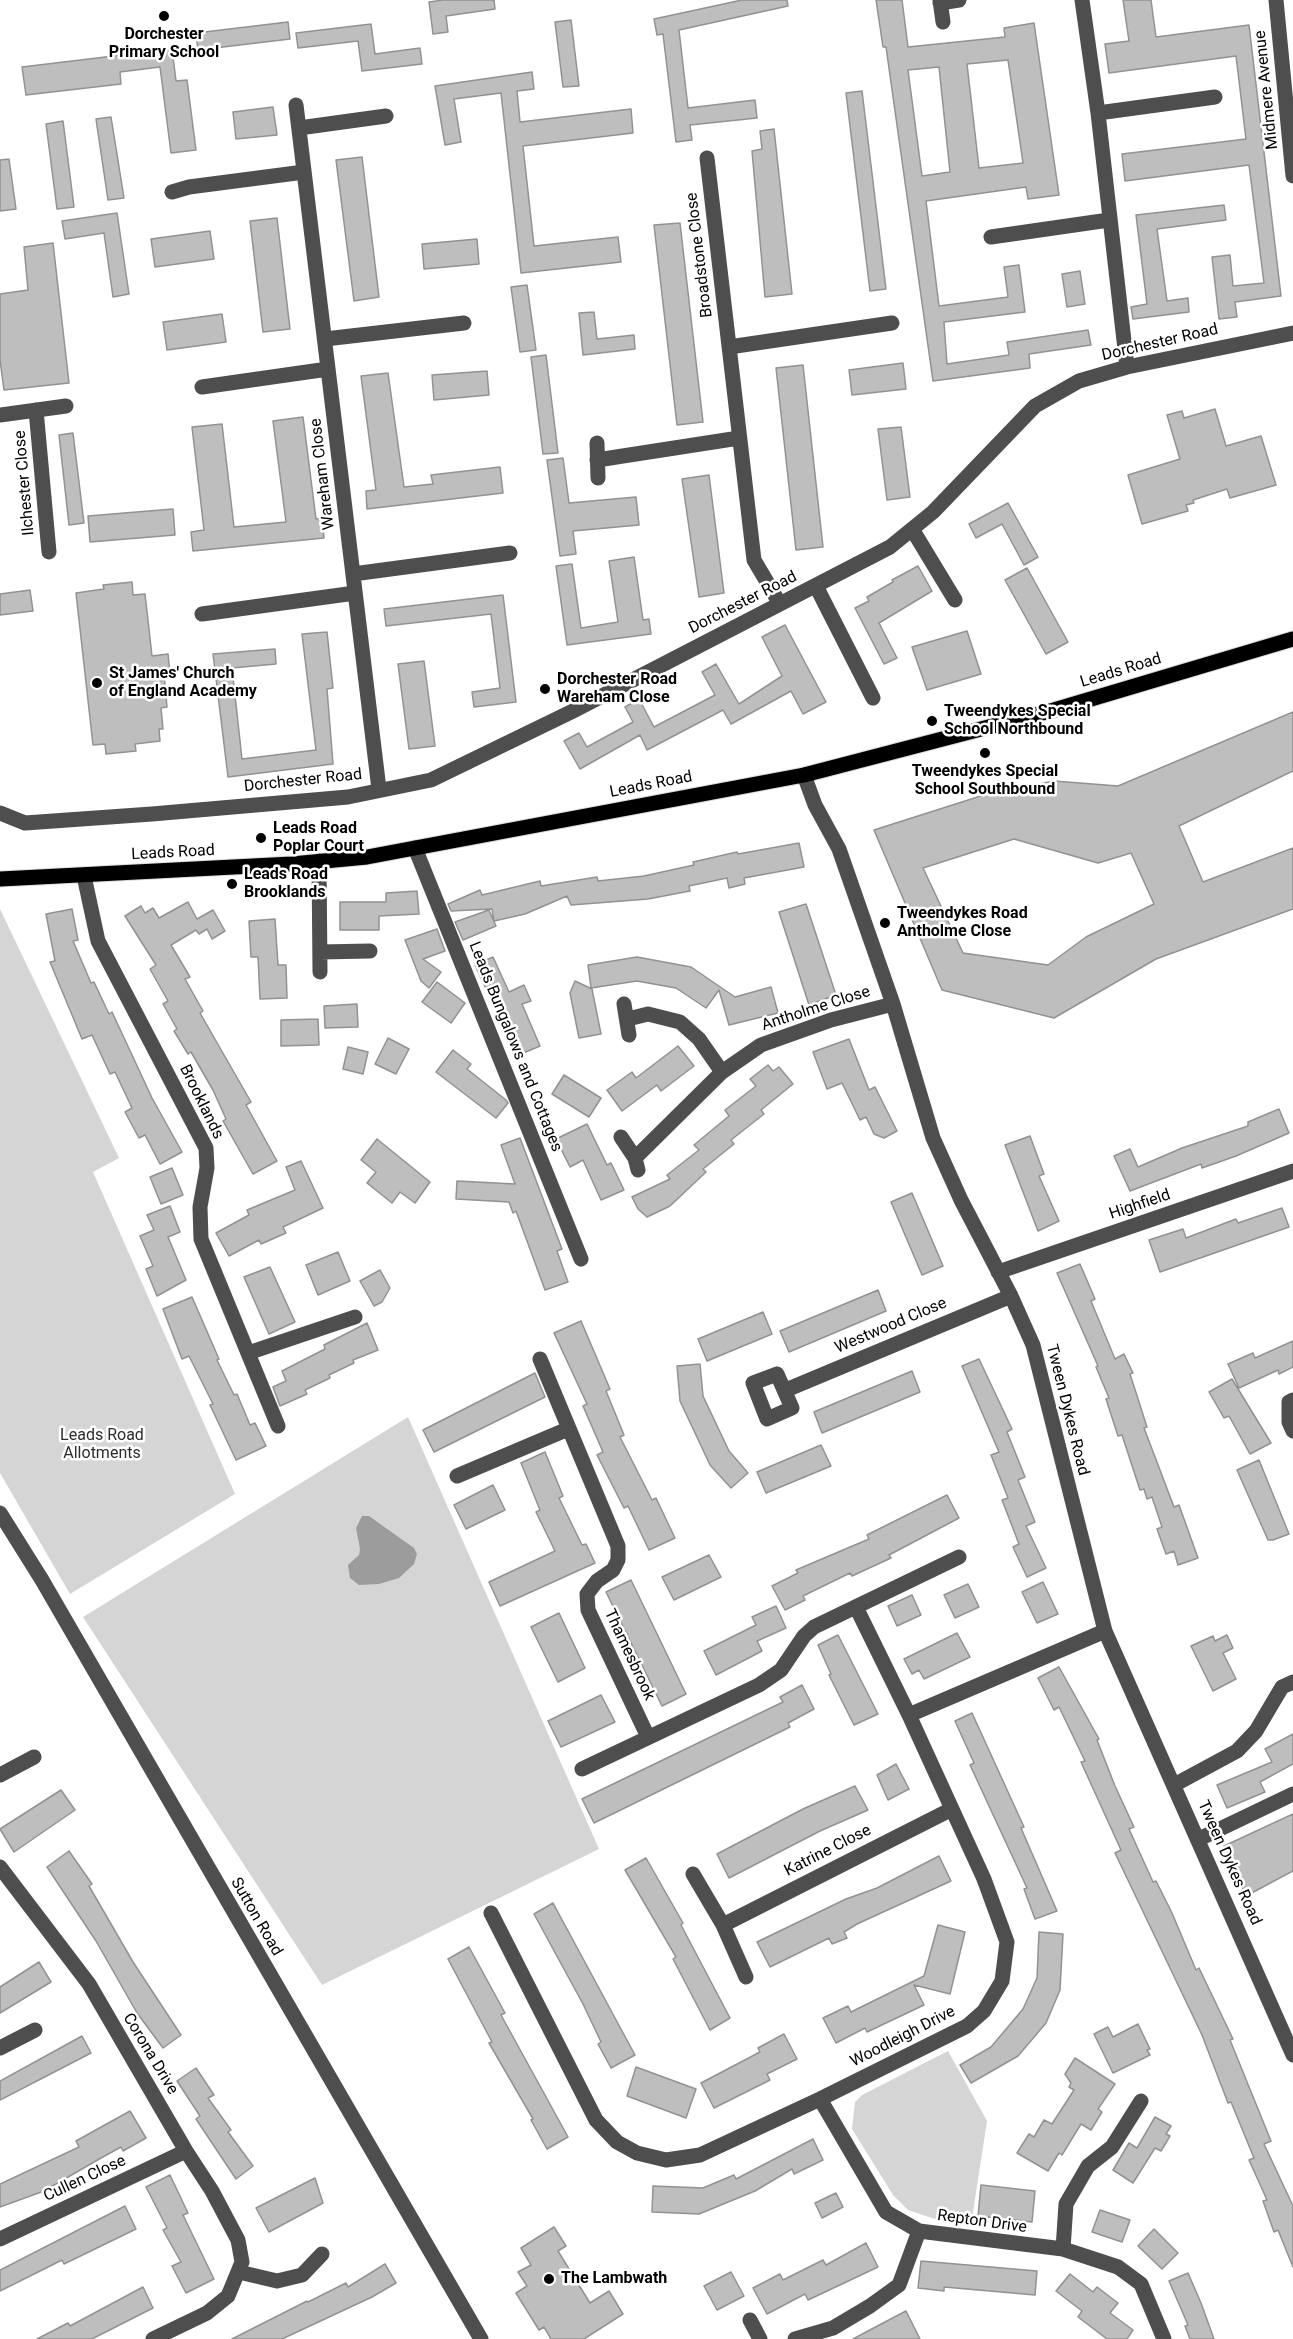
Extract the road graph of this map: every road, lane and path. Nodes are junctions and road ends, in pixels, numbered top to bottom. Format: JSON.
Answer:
{"nodes":[{"id":1,"x":959,"y":0,"type":"edge"},
{"id":2,"x":1082,"y":0,"type":"edge"},
{"id":3,"x":1276,"y":0,"type":"edge"},
{"id":4,"x":940,"y":1,"type":"edge"},
{"id":5,"x":943,"y":22,"type":"dead end"},
{"id":6,"x":1215,"y":97,"type":"dead end"},
{"id":7,"x":296,"y":105,"type":"dead end"},
{"id":8,"x":1098,"y":113,"type":"junction"},
{"id":9,"x":386,"y":116,"type":"dead end"},
{"id":10,"x":299,"y":128,"type":"junction"},
{"id":11,"x":707,"y":158,"type":"dead end"},
{"id":12,"x":304,"y":172,"type":"junction"},
{"id":13,"x":1293,"y":176,"type":"edge"},
{"id":14,"x":172,"y":192,"type":"dead end"},
{"id":15,"x":1109,"y":220,"type":"junction"},
{"id":16,"x":991,"y":237,"type":"dead end"},
{"id":17,"x":464,"y":322,"type":"dead end"},
{"id":18,"x":892,"y":323,"type":"dead end"},
{"id":19,"x":1293,"y":333,"type":"edge"},
{"id":20,"x":325,"y":339,"type":"junction"},
{"id":21,"x":729,"y":347,"type":"junction"},
{"id":22,"x":1127,"y":367,"type":"junction"},
{"id":23,"x":328,"y":369,"type":"junction"},
{"id":24,"x":202,"y":387,"type":"dead end"},
{"id":25,"x":66,"y":405,"type":"dead end"},
{"id":26,"x":36,"y":410,"type":"junction"},
{"id":27,"x":0,"y":415,"type":"edge"},
{"id":28,"x":740,"y":438,"type":"junction"},
{"id":29,"x":597,"y":443,"type":"dead end"},
{"id":30,"x":597,"y":460,"type":"junction"},
{"id":31,"x":598,"y":478,"type":"dead end"},
{"id":32,"x":912,"y":530,"type":"junction"},
{"id":33,"x":49,"y":552,"type":"dead end"},
{"id":34,"x":510,"y":553,"type":"dead end"},
{"id":35,"x":353,"y":574,"type":"junction"},
{"id":36,"x":816,"y":586,"type":"junction"},
{"id":37,"x":355,"y":592,"type":"junction"},
{"id":38,"x":955,"y":600,"type":"dead end"},
{"id":39,"x":780,"y":604,"type":"junction"},
{"id":40,"x":202,"y":614,"type":"dead end"},
{"id":41,"x":1293,"y":639,"type":"edge"},
{"id":42,"x":873,"y":698,"type":"dead end"},
{"id":43,"x":804,"y":775,"type":"junction"},
{"id":44,"x":379,"y":789,"type":"junction"},
{"id":45,"x":0,"y":813,"type":"edge"},
{"id":46,"x":415,"y":848,"type":"junction"},
{"id":47,"x":319,"y":861,"type":"junction"},
{"id":48,"x":84,"y":876,"type":"junction"},
{"id":49,"x":0,"y":879,"type":"edge"},
{"id":50,"x":370,"y":951,"type":"dead end"},
{"id":51,"x":320,"y":952,"type":"junction"},
{"id":52,"x":320,"y":972,"type":"dead end"},
{"id":53,"x":893,"y":1004,"type":"junction"},
{"id":54,"x":629,"y":1035,"type":"dead end"},
{"id":55,"x":722,"y":1072,"type":"junction"},
{"id":56,"x":621,"y":1137,"type":"dead end"},
{"id":57,"x":1293,"y":1171,"type":"edge"},
{"id":58,"x":581,"y":1259,"type":"dead end"},
{"id":59,"x":998,"y":1272,"type":"junction"},
{"id":60,"x":1011,"y":1296,"type":"junction"},
{"id":61,"x":355,"y":1317,"type":"dead end"},
{"id":62,"x":248,"y":1353,"type":"junction"},
{"id":63,"x":540,"y":1359,"type":"dead end"},
{"id":64,"x":786,"y":1390,"type":"dead end"},
{"id":65,"x":1293,"y":1400,"type":"edge"},
{"id":66,"x":278,"y":1426,"type":"dead end"},
{"id":67,"x":568,"y":1429,"type":"junction"},
{"id":68,"x":1293,"y":1431,"type":"edge"},
{"id":69,"x":457,"y":1476,"type":"dead end"},
{"id":70,"x":0,"y":1513,"type":"edge"},
{"id":71,"x":959,"y":1557,"type":"dead end"},
{"id":72,"x":856,"y":1606,"type":"junction"},
{"id":73,"x":1105,"y":1631,"type":"junction"},
{"id":74,"x":1293,"y":1682,"type":"edge"},
{"id":75,"x":909,"y":1715,"type":"junction"},
{"id":76,"x":648,"y":1737,"type":"junction"},
{"id":77,"x":34,"y":1757,"type":"dead end"},
{"id":78,"x":582,"y":1769,"type":"dead end"},
{"id":79,"x":0,"y":1775,"type":"edge"},
{"id":80,"x":1174,"y":1785,"type":"junction"},
{"id":81,"x":1293,"y":1794,"type":"edge"},
{"id":82,"x":950,"y":1810,"type":"junction"},
{"id":83,"x":1199,"y":1839,"type":"junction"},
{"id":84,"x":0,"y":1867,"type":"edge"},
{"id":85,"x":693,"y":1874,"type":"dead end"},
{"id":86,"x":491,"y":1913,"type":"dead end"},
{"id":87,"x":723,"y":1925,"type":"junction"},
{"id":88,"x":746,"y":1977,"type":"dead end"},
{"id":89,"x":35,"y":2030,"type":"dead end"},
{"id":90,"x":0,"y":2048,"type":"edge"},
{"id":91,"x":1293,"y":2055,"type":"edge"},
{"id":92,"x":820,"y":2100,"type":"junction"},
{"id":93,"x":1141,"y":2101,"type":"dead end"},
{"id":94,"x":186,"y":2151,"type":"junction"},
{"id":95,"x":919,"y":2231,"type":"junction"},
{"id":96,"x":0,"y":2239,"type":"edge"},
{"id":97,"x":1063,"y":2249,"type":"junction"},
{"id":98,"x":322,"y":2254,"type":"dead end"},
{"id":99,"x":239,"y":2272,"type":"junction"},
{"id":100,"x":750,"y":2320,"type":"dead end"},
{"id":101,"x":153,"y":2339,"type":"edge"},
{"id":102,"x":481,"y":2339,"type":"edge"},
{"id":103,"x":760,"y":2339,"type":"edge"},
{"id":104,"x":795,"y":2339,"type":"edge"},
{"id":105,"x":1164,"y":2339,"type":"edge"}],
"edges":[{"from":1,"to":4,"type":"street"},
{"from":2,"to":8,"type":"street"},
{"from":3,"to":13,"type":"street","name":"Midmere Avenue"},
{"from":4,"to":5,"type":"street"},
{"from":6,"to":8,"type":"street"},
{"from":7,"to":10,"type":"street","name":"Wareham Close"},
{"from":8,"to":15,"type":"street"},
{"from":9,"to":10,"type":"street"},
{"from":10,"to":12,"type":"street","name":"Wareham Close"},
{"from":11,"to":21,"type":"street","name":"Broadstone Close"},
{"from":12,"to":14,"type":"street"},
{"from":12,"to":20,"type":"street","name":"Wareham Close"},
{"from":15,"to":16,"type":"street"},
{"from":15,"to":22,"type":"street"},
{"from":17,"to":20,"type":"street"},
{"from":18,"to":21,"type":"street"},
{"from":19,"to":22,"type":"street","name":"Dorchester Road"},
{"from":20,"to":23,"type":"street","name":"Wareham Close"},
{"from":21,"to":28,"type":"street","name":"Broadstone Close"},
{"from":22,"to":32,"type":"street","name":"Dorchester Road"},
{"from":23,"to":24,"type":"street"},
{"from":23,"to":35,"type":"street","name":"Wareham Close"},
{"from":25,"to":26,"type":"street","name":"Ilchester Close"},
{"from":26,"to":27,"type":"street","name":"Ilchester Close"},
{"from":26,"to":33,"type":"street","name":"Ilchester Close"},
{"from":28,"to":30,"type":"street"},
{"from":28,"to":39,"type":"street","name":"Broadstone Close"},
{"from":29,"to":30,"type":"street"},
{"from":30,"to":31,"type":"street"},
{"from":32,"to":36,"type":"street","name":"Dorchester Road"},
{"from":32,"to":38,"type":"street"},
{"from":34,"to":35,"type":"street"},
{"from":35,"to":37,"type":"street","name":"Wareham Close"},
{"from":36,"to":39,"type":"street","name":"Dorchester Road"},
{"from":36,"to":42,"type":"street","name":"Dorchester Road"},
{"from":37,"to":40,"type":"street"},
{"from":37,"to":44,"type":"street","name":"Wareham Close"},
{"from":39,"to":44,"type":"street","name":"Dorchester Road"},
{"from":41,"to":43,"type":"main road","name":"Leads Road"},
{"from":43,"to":46,"type":"main road","name":"Leads Road"},
{"from":43,"to":53,"type":"street","name":"Tween Dykes Road"},
{"from":44,"to":45,"type":"street","name":"Dorchester Road"},
{"from":46,"to":47,"type":"main road","name":"Leads Road"},
{"from":46,"to":58,"type":"street","name":"Leads Bungalows and Cottages"},
{"from":47,"to":48,"type":"main road","name":"Leads Road"},
{"from":47,"to":51,"type":"street"},
{"from":48,"to":49,"type":"main road","name":"Leads Road"},
{"from":48,"to":62,"type":"street","name":"Brooklands"},
{"from":50,"to":51,"type":"street"},
{"from":51,"to":52,"type":"street"},
{"from":53,"to":55,"type":"street","name":"Antholme Close"},
{"from":53,"to":59,"type":"street","name":"Tween Dykes Road"},
{"from":54,"to":55,"type":"street"},
{"from":55,"to":56,"type":"street","name":"Antholme Close"},
{"from":57,"to":59,"type":"street","name":"Highfield"},
{"from":59,"to":60,"type":"street","name":"Tween Dykes Road"},
{"from":60,"to":64,"type":"street","name":"Westwood Close"},
{"from":60,"to":73,"type":"street","name":"Tween Dykes Road"},
{"from":61,"to":62,"type":"street"},
{"from":62,"to":66,"type":"street","name":"Brooklands"},
{"from":63,"to":67,"type":"street","name":"Thamesbrook"},
{"from":65,"to":68,"type":"street"},
{"from":67,"to":69,"type":"street"},
{"from":67,"to":76,"type":"street","name":"Thamesbrook"},
{"from":70,"to":102,"type":"street","name":"Sutton Road"},
{"from":71,"to":72,"type":"street"},
{"from":72,"to":75,"type":"street"},
{"from":72,"to":76,"type":"street"},
{"from":73,"to":75,"type":"street"},
{"from":73,"to":80,"type":"street","name":"Tween Dykes Road"},
{"from":74,"to":80,"type":"street"},
{"from":75,"to":82,"type":"street","name":"Woodleigh Drive"},
{"from":76,"to":78,"type":"street"},
{"from":77,"to":79,"type":"street"},
{"from":80,"to":83,"type":"street","name":"Tween Dykes Road"},
{"from":81,"to":83,"type":"street"},
{"from":82,"to":87,"type":"street","name":"Katrine Close"},
{"from":82,"to":92,"type":"street","name":"Woodleigh Drive"},
{"from":83,"to":91,"type":"street","name":"Tween Dykes Road"},
{"from":84,"to":94,"type":"street","name":"Corona Drive"},
{"from":85,"to":87,"type":"street"},
{"from":86,"to":92,"type":"street","name":"Woodleigh Drive"},
{"from":87,"to":88,"type":"street"},
{"from":89,"to":90,"type":"street"},
{"from":92,"to":95,"type":"street","name":"Repton Drive"},
{"from":93,"to":97,"type":"street"},
{"from":94,"to":96,"type":"street","name":"Cullen Close"},
{"from":94,"to":99,"type":"street","name":"Corona Drive"},
{"from":95,"to":97,"type":"street","name":"Repton Drive"},
{"from":95,"to":104,"type":"street"},
{"from":97,"to":105,"type":"street","name":"Repton Drive"},
{"from":98,"to":99,"type":"street"},
{"from":99,"to":101,"type":"street","name":"Corona Drive"},
{"from":100,"to":103,"type":"street"}]}
